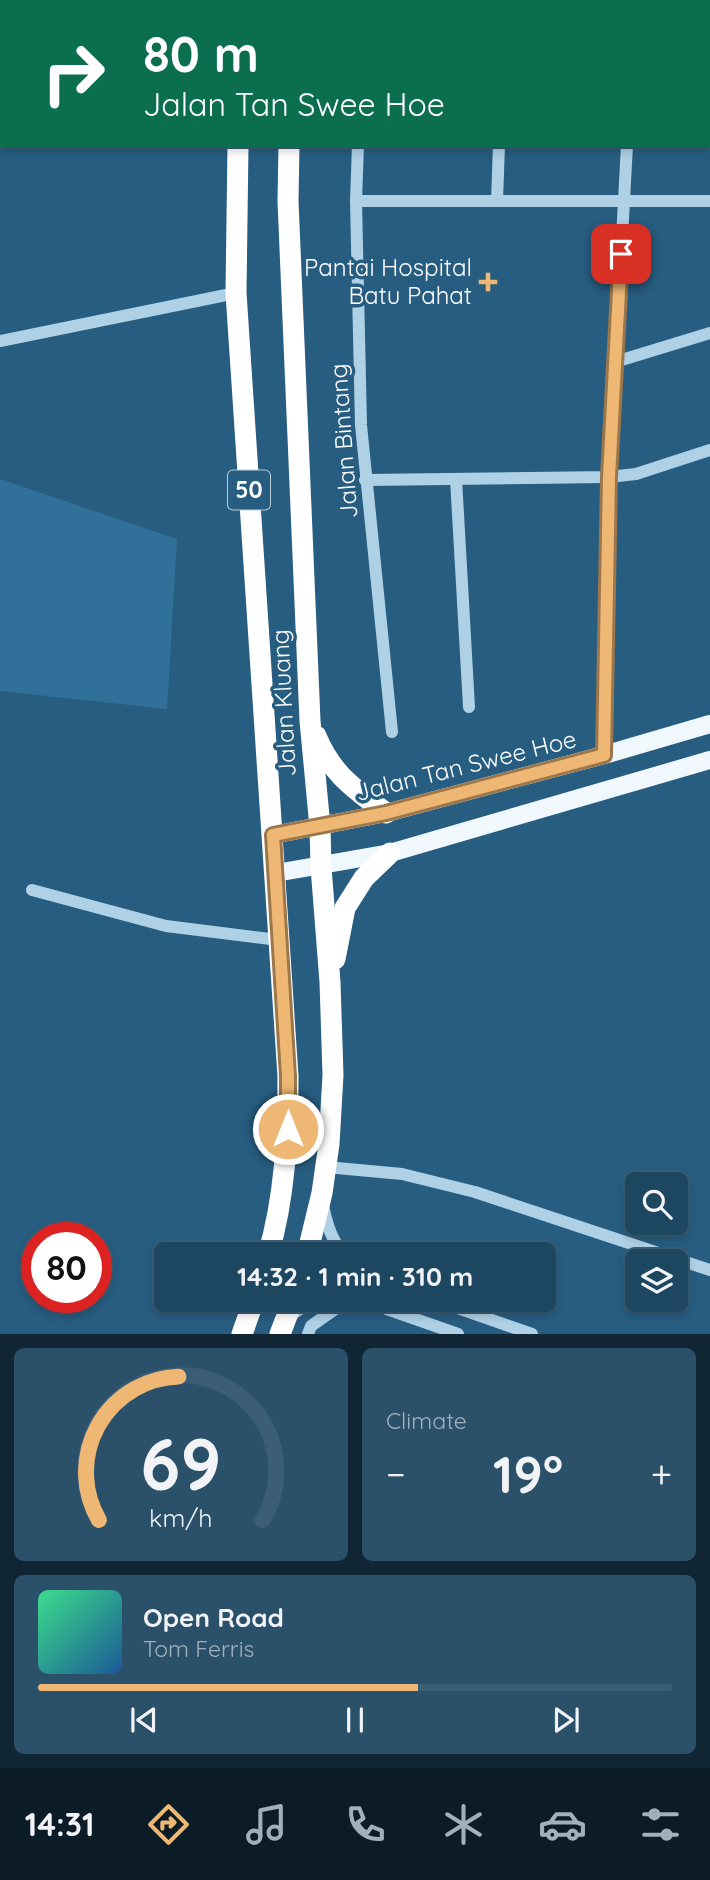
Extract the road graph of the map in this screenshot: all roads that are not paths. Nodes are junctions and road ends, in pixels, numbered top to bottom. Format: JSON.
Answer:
{"nodes":[{"id":1,"x":238,"y":147,"type":"edge"},
{"id":2,"x":289,"y":147,"type":"edge"},
{"id":3,"x":358,"y":147,"type":"edge"},
{"id":4,"x":499,"y":147,"type":"edge"},
{"id":5,"x":627,"y":147,"type":"edge"},
{"id":6,"x":623,"y":200,"type":"junction"},
{"id":7,"x":356,"y":201,"type":"junction"},
{"id":8,"x":496,"y":201,"type":"junction"},
{"id":9,"x":710,"y":201,"type":"edge"},
{"id":10,"x":236,"y":293,"type":"junction"},
{"id":11,"x":710,"y":333,"type":"edge"},
{"id":12,"x":0,"y":341,"type":"edge"},
{"id":13,"x":615,"y":362,"type":"junction"},
{"id":14,"x":710,"y":450,"type":"edge"},
{"id":15,"x":609,"y":477,"type":"junction"},
{"id":16,"x":456,"y":479,"type":"junction"},
{"id":17,"x":365,"y":480,"type":"junction"},
{"id":18,"x":469,"y":706,"type":"dead end"},
{"id":19,"x":310,"y":721,"type":"junction"},
{"id":20,"x":710,"y":724,"type":"edge"},
{"id":21,"x":392,"y":732,"type":"dead end"},
{"id":22,"x":604,"y":755,"type":"junction"},
{"id":23,"x":710,"y":760,"type":"edge"},
{"id":24,"x":386,"y":813,"type":"junction"},
{"id":25,"x":320,"y":827,"type":"junction"},
{"id":26,"x":273,"y":835,"type":"junction"},
{"id":27,"x":390,"y":853,"type":"junction"},
{"id":28,"x":321,"y":867,"type":"junction"},
{"id":29,"x":275,"y":873,"type":"junction"},
{"id":30,"x":33,"y":890,"type":"dead end"},
{"id":31,"x":278,"y":940,"type":"junction"},
{"id":32,"x":330,"y":982,"type":"junction"},
{"id":33,"x":326,"y":1167,"type":"junction"},
{"id":34,"x":322,"y":1193,"type":"junction"},
{"id":35,"x":271,"y":1242,"type":"edge"},
{"id":36,"x":310,"y":1242,"type":"edge"},
{"id":37,"x":335,"y":1242,"type":"edge"},
{"id":38,"x":710,"y":1270,"type":"edge"},
{"id":39,"x":250,"y":1312,"type":"edge"},
{"id":40,"x":331,"y":1312,"type":"edge"},
{"id":41,"x":389,"y":1312,"type":"edge"},
{"id":42,"x":469,"y":1312,"type":"edge"},
{"id":43,"x":430,"y":1330,"type":"edge"},
{"id":44,"x":242,"y":1334,"type":"edge"},
{"id":45,"x":308,"y":1334,"type":"edge"},
{"id":46,"x":458,"y":1334,"type":"edge"},
{"id":47,"x":532,"y":1334,"type":"edge"}],
"edges":[{"from":1,"to":10,"type":"highway","name":"Jalan Kluang","number":"50"},
{"from":2,"to":19,"type":"highway","name":"Jalan Kluang","number":"50"},
{"from":3,"to":7,"type":"street","name":"Jalan Bintang"},
{"from":4,"to":8,"type":"street"},
{"from":5,"to":6,"type":"street"},
{"from":6,"to":8,"type":"street"},
{"from":6,"to":9,"type":"street"},
{"from":6,"to":13,"type":"street"},
{"from":7,"to":8,"type":"street"},
{"from":7,"to":17,"type":"street","name":"Jalan Bintang"},
{"from":10,"to":12,"type":"street"},
{"from":10,"to":26,"type":"highway","name":"Jalan Kluang","number":"50"},
{"from":11,"to":13,"type":"street"},
{"from":13,"to":15,"type":"street"},
{"from":14,"to":15,"type":"street"},
{"from":15,"to":16,"type":"street"},
{"from":15,"to":22,"type":"street"},
{"from":16,"to":17,"type":"street"},
{"from":16,"to":18,"type":"street"},
{"from":17,"to":21,"type":"street","name":"Jalan Bintang"},
{"from":19,"to":24,"type":"highway"},
{"from":19,"to":25,"type":"highway","name":"Jalan Kluang","number":"50"},
{"from":20,"to":22,"type":"main road","name":"Jalan Tan Swee Hoe"},
{"from":22,"to":24,"type":"main road","name":"Jalan Tan Swee Hoe"},
{"from":23,"to":27,"type":"main road"},
{"from":24,"to":25,"type":"main road","name":"Jalan Tan Swee Hoe"},
{"from":25,"to":26,"type":"main road","name":"Jalan Tan Swee Hoe"},
{"from":25,"to":28,"type":"highway","name":"Jalan Kluang","number":"50"},
{"from":26,"to":29,"type":"highway","name":"Jalan Kluang","number":"50"},
{"from":27,"to":28,"type":"main road"},
{"from":27,"to":32,"type":"highway"},
{"from":28,"to":29,"type":"main road"},
{"from":28,"to":32,"type":"highway","name":"Jalan Kluang","number":"50"},
{"from":29,"to":31,"type":"highway","name":"Jalan Kluang","number":"50"},
{"from":30,"to":31,"type":"street"},
{"from":31,"to":35,"type":"highway","name":"Jalan Kluang","number":"50"},
{"from":32,"to":33,"type":"highway","name":"Jalan Kluang","number":"50"},
{"from":33,"to":34,"type":"highway","name":"Jalan Kluang","number":"50"},
{"from":33,"to":38,"type":"street"},
{"from":34,"to":36,"type":"highway","name":"Jalan Kluang","number":"50"},
{"from":34,"to":37,"type":"street"},
{"from":39,"to":44,"type":"highway"},
{"from":40,"to":45,"type":"street"},
{"from":41,"to":43,"type":"street"},
{"from":42,"to":47,"type":"street"},
{"from":43,"to":46,"type":"street"}]}
